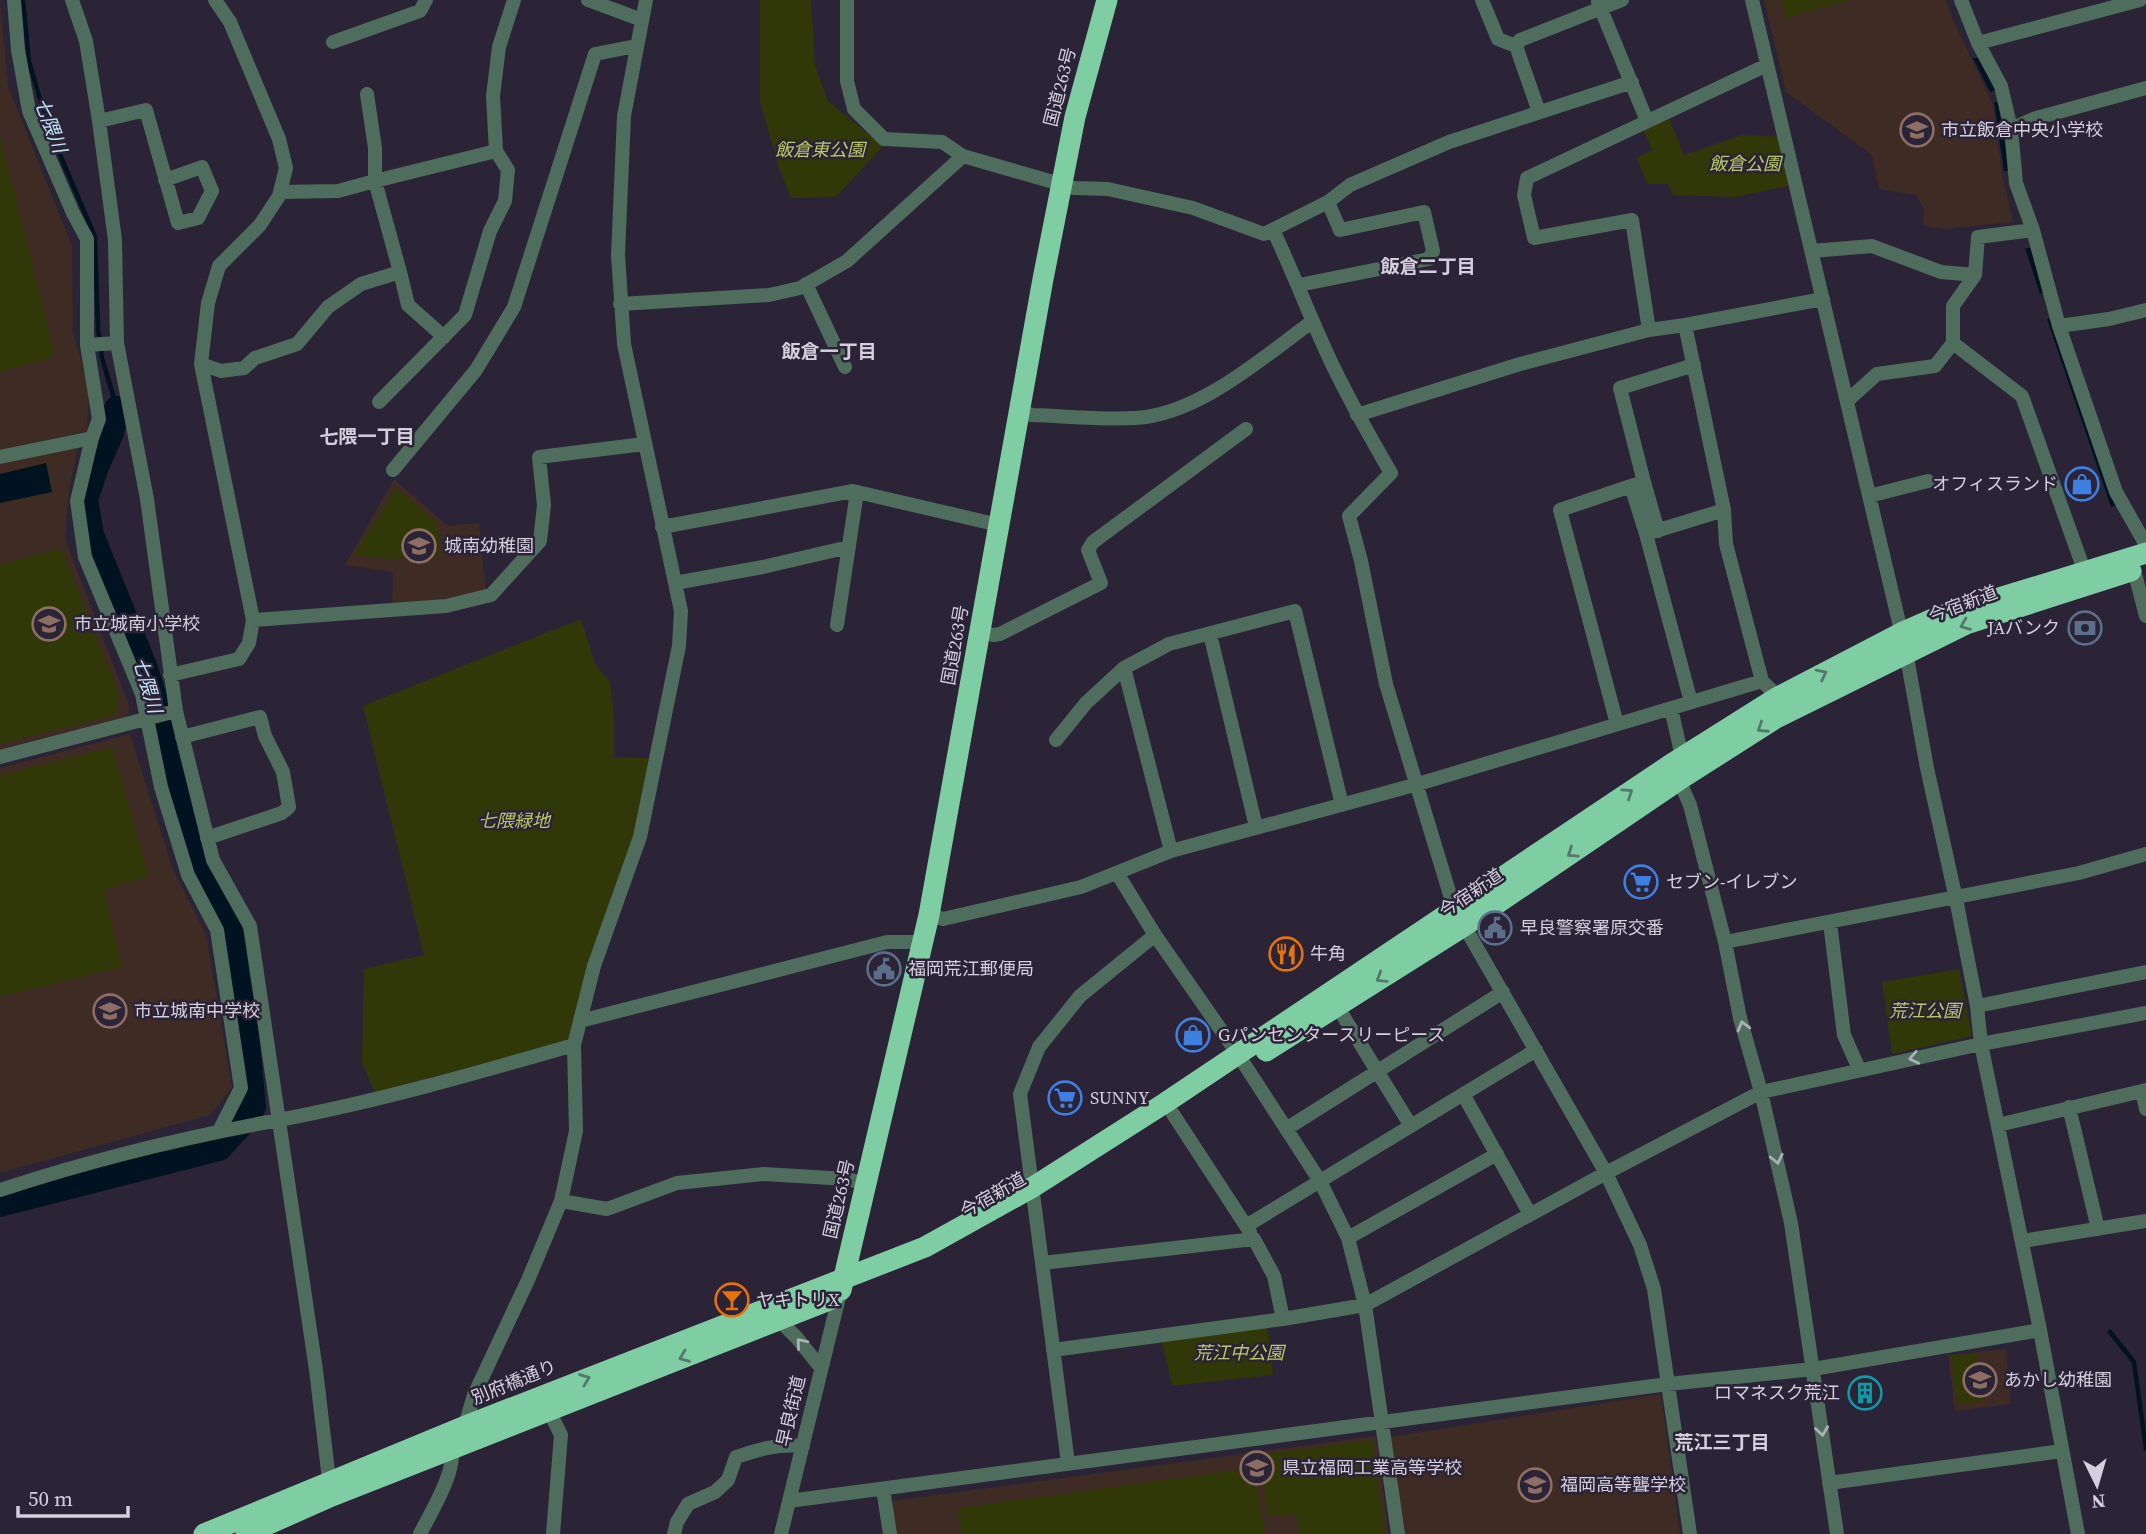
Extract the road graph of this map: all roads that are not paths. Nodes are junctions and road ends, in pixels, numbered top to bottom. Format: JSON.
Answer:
{"nodes":[{"id":1,"x":14,"y":0,"type":"edge"},
{"id":2,"x":72,"y":0,"type":"edge"},
{"id":3,"x":215,"y":0,"type":"edge"},
{"id":4,"x":425,"y":0,"type":"edge"},
{"id":5,"x":514,"y":0,"type":"edge"},
{"id":6,"x":588,"y":0,"type":"edge"},
{"id":7,"x":646,"y":0,"type":"edge"},
{"id":8,"x":847,"y":0,"type":"edge"},
{"id":9,"x":1107,"y":0,"type":"edge"},
{"id":10,"x":1482,"y":0,"type":"edge"},
{"id":11,"x":1622,"y":0,"type":"edge"},
{"id":12,"x":1752,"y":0,"type":"edge"},
{"id":13,"x":1961,"y":0,"type":"edge"},
{"id":14,"x":2140,"y":0,"type":"edge"},
{"id":15,"x":1599,"y":4,"type":"edge"},
{"id":16,"x":2105,"y":4,"type":"edge"},
{"id":17,"x":642,"y":20,"type":"junction"},
{"id":18,"x":333,"y":42,"type":"dead end"},
{"id":19,"x":1978,"y":43,"type":"junction"},
{"id":20,"x":636,"y":46,"type":"junction"},
{"id":21,"x":1516,"y":46,"type":"junction"},
{"id":22,"x":1767,"y":65,"type":"junction"},
{"id":23,"x":1632,"y":82,"type":"junction"},
{"id":24,"x":2145,"y":92,"type":"edge"},
{"id":25,"x":367,"y":94,"type":"dead end"},
{"id":26,"x":1539,"y":112,"type":"junction"},
{"id":27,"x":99,"y":121,"type":"junction"},
{"id":28,"x":1647,"y":121,"type":"junction"},
{"id":29,"x":2011,"y":129,"type":"junction"},
{"id":30,"x":496,"y":151,"type":"junction"},
{"id":31,"x":963,"y":156,"type":"junction"},
{"id":32,"x":166,"y":180,"type":"dead end"},
{"id":33,"x":375,"y":181,"type":"junction"},
{"id":34,"x":1061,"y":185,"type":"junction"},
{"id":35,"x":280,"y":191,"type":"junction"},
{"id":36,"x":1328,"y":201,"type":"junction"},
{"id":37,"x":1273,"y":230,"type":"junction"},
{"id":38,"x":2032,"y":230,"type":"junction"},
{"id":39,"x":1812,"y":250,"type":"junction"},
{"id":40,"x":400,"y":272,"type":"junction"},
{"id":41,"x":1975,"y":275,"type":"junction"},
{"id":42,"x":806,"y":284,"type":"junction"},
{"id":43,"x":1299,"y":285,"type":"junction"},
{"id":44,"x":1823,"y":299,"type":"junction"},
{"id":45,"x":620,"y":304,"type":"junction"},
{"id":46,"x":2146,"y":310,"type":"edge"},
{"id":47,"x":1313,"y":321,"type":"junction"},
{"id":48,"x":1685,"y":325,"type":"junction"},
{"id":49,"x":2059,"y":326,"type":"junction"},
{"id":50,"x":1649,"y":330,"type":"junction"},
{"id":51,"x":444,"y":337,"type":"junction"},
{"id":52,"x":1952,"y":343,"type":"junction"},
{"id":53,"x":102,"y":344,"type":"junction"},
{"id":54,"x":201,"y":364,"type":"junction"},
{"id":55,"x":1694,"y":365,"type":"junction"},
{"id":56,"x":845,"y":366,"type":"dead end"},
{"id":57,"x":1847,"y":401,"type":"junction"},
{"id":58,"x":379,"y":402,"type":"dead end"},
{"id":59,"x":1019,"y":411,"type":"junction"},
{"id":60,"x":1357,"y":415,"type":"junction"},
{"id":61,"x":1246,"y":429,"type":"dead end"},
{"id":62,"x":92,"y":438,"type":"junction"},
{"id":63,"x":644,"y":444,"type":"junction"},
{"id":64,"x":0,"y":457,"type":"edge"},
{"id":65,"x":393,"y":470,"type":"dead end"},
{"id":66,"x":1928,"y":481,"type":"dead end"},
{"id":67,"x":1637,"y":484,"type":"junction"},
{"id":68,"x":857,"y":492,"type":"junction"},
{"id":69,"x":1869,"y":496,"type":"junction"},
{"id":70,"x":1724,"y":510,"type":"junction"},
{"id":71,"x":999,"y":525,"type":"junction"},
{"id":72,"x":662,"y":527,"type":"junction"},
{"id":73,"x":1652,"y":533,"type":"junction"},
{"id":74,"x":2146,"y":545,"type":"edge"},
{"id":75,"x":849,"y":547,"type":"junction"},
{"id":76,"x":2142,"y":563,"type":"edge"},
{"id":77,"x":2084,"y":570,"type":"junction"},
{"id":78,"x":675,"y":583,"type":"junction"},
{"id":79,"x":2146,"y":616,"type":"edge"},
{"id":80,"x":253,"y":620,"type":"junction"},
{"id":81,"x":837,"y":625,"type":"dead end"},
{"id":82,"x":981,"y":632,"type":"junction"},
{"id":83,"x":1210,"y":634,"type":"junction"},
{"id":84,"x":1904,"y":642,"type":"junction"},
{"id":85,"x":1124,"y":668,"type":"junction"},
{"id":86,"x":170,"y":675,"type":"junction"},
{"id":87,"x":1762,"y":681,"type":"junction"},
{"id":88,"x":1778,"y":697,"type":"junction"},
{"id":89,"x":1691,"y":702,"type":"junction"},
{"id":90,"x":1671,"y":708,"type":"junction"},
{"id":91,"x":176,"y":711,"type":"junction"},
{"id":92,"x":146,"y":719,"type":"junction"},
{"id":93,"x":1617,"y":724,"type":"junction"},
{"id":94,"x":182,"y":737,"type":"junction"},
{"id":95,"x":1056,"y":740,"type":"dead end"},
{"id":96,"x":0,"y":757,"type":"edge"},
{"id":97,"x":1682,"y":757,"type":"junction"},
{"id":98,"x":1679,"y":780,"type":"junction"},
{"id":99,"x":1418,"y":784,"type":"junction"},
{"id":100,"x":1342,"y":805,"type":"junction"},
{"id":101,"x":1256,"y":827,"type":"junction"},
{"id":102,"x":207,"y":838,"type":"junction"},
{"id":103,"x":1171,"y":851,"type":"junction"},
{"id":104,"x":2146,"y":854,"type":"edge"},
{"id":105,"x":1117,"y":873,"type":"junction"},
{"id":106,"x":1956,"y":899,"type":"junction"},
{"id":107,"x":929,"y":915,"type":"junction"},
{"id":108,"x":1459,"y":917,"type":"junction"},
{"id":109,"x":1830,"y":923,"type":"junction"},
{"id":110,"x":1155,"y":935,"type":"junction"},
{"id":111,"x":923,"y":942,"type":"junction"},
{"id":112,"x":1725,"y":942,"type":"junction"},
{"id":113,"x":2146,"y":972,"type":"edge"},
{"id":114,"x":1503,"y":992,"type":"junction"},
{"id":115,"x":1337,"y":1006,"type":"junction"},
{"id":116,"x":1977,"y":1006,"type":"junction"},
{"id":117,"x":2146,"y":1013,"type":"edge"},
{"id":118,"x":580,"y":1021,"type":"junction"},
{"id":119,"x":1981,"y":1044,"type":"junction"},
{"id":120,"x":574,"y":1045,"type":"junction"},
{"id":121,"x":1536,"y":1050,"type":"junction"},
{"id":122,"x":1241,"y":1059,"type":"junction"},
{"id":123,"x":1859,"y":1069,"type":"junction"},
{"id":124,"x":1377,"y":1071,"type":"junction"},
{"id":125,"x":2144,"y":1090,"type":"edge"},
{"id":126,"x":1761,"y":1092,"type":"junction"},
{"id":127,"x":1463,"y":1094,"type":"junction"},
{"id":128,"x":2069,"y":1107,"type":"junction"},
{"id":129,"x":2146,"y":1109,"type":"edge"},
{"id":130,"x":1173,"y":1114,"type":"junction"},
{"id":131,"x":278,"y":1120,"type":"junction"},
{"id":132,"x":1998,"y":1125,"type":"junction"},
{"id":133,"x":1411,"y":1126,"type":"junction"},
{"id":134,"x":225,"y":1129,"type":"junction"},
{"id":135,"x":1286,"y":1129,"type":"junction"},
{"id":136,"x":1497,"y":1154,"type":"junction"},
{"id":137,"x":1606,"y":1173,"type":"junction"},
{"id":138,"x":1320,"y":1181,"type":"junction"},
{"id":139,"x":866,"y":1184,"type":"junction"},
{"id":140,"x":0,"y":1189,"type":"edge"},
{"id":141,"x":1033,"y":1193,"type":"junction"},
{"id":142,"x":561,"y":1201,"type":"junction"},
{"id":143,"x":1530,"y":1214,"type":"junction"},
{"id":144,"x":2146,"y":1221,"type":"edge"},
{"id":145,"x":2098,"y":1229,"type":"junction"},
{"id":146,"x":1250,"y":1233,"type":"junction"},
{"id":147,"x":1348,"y":1238,"type":"junction"},
{"id":148,"x":2022,"y":1241,"type":"junction"},
{"id":149,"x":1042,"y":1263,"type":"junction"},
{"id":150,"x":841,"y":1288,"type":"junction"},
{"id":151,"x":1365,"y":1305,"type":"junction"},
{"id":152,"x":1283,"y":1319,"type":"junction"},
{"id":153,"x":779,"y":1320,"type":"junction"},
{"id":154,"x":2040,"y":1330,"type":"junction"},
{"id":155,"x":1053,"y":1350,"type":"junction"},
{"id":156,"x":821,"y":1368,"type":"junction"},
{"id":157,"x":1813,"y":1368,"type":"junction"},
{"id":158,"x":1668,"y":1384,"type":"junction"},
{"id":159,"x":545,"y":1403,"type":"junction"},
{"id":160,"x":1382,"y":1421,"type":"junction"},
{"id":161,"x":471,"y":1433,"type":"junction"},
{"id":162,"x":449,"y":1443,"type":"junction"},
{"id":163,"x":803,"y":1446,"type":"junction"},
{"id":164,"x":2063,"y":1451,"type":"junction"},
{"id":165,"x":1068,"y":1463,"type":"junction"},
{"id":166,"x":1829,"y":1483,"type":"junction"},
{"id":167,"x":330,"y":1489,"type":"junction"},
{"id":168,"x":883,"y":1489,"type":"junction"},
{"id":169,"x":789,"y":1501,"type":"junction"},
{"id":170,"x":204,"y":1534,"type":"edge"},
{"id":171,"x":246,"y":1534,"type":"edge"},
{"id":172,"x":420,"y":1534,"type":"edge"},
{"id":173,"x":553,"y":1534,"type":"edge"},
{"id":174,"x":674,"y":1534,"type":"edge"},
{"id":175,"x":781,"y":1534,"type":"edge"},
{"id":176,"x":890,"y":1534,"type":"edge"},
{"id":177,"x":1398,"y":1534,"type":"edge"},
{"id":178,"x":1690,"y":1534,"type":"edge"},
{"id":179,"x":1837,"y":1534,"type":"edge"},
{"id":180,"x":2078,"y":1534,"type":"edge"}],
"edges":[{"from":1,"to":53,"type":"street"},
{"from":2,"to":27,"type":"street"},
{"from":3,"to":35,"type":"street"},
{"from":4,"to":18,"type":"street"},
{"from":5,"to":30,"type":"street"},
{"from":6,"to":17,"type":"street"},
{"from":7,"to":17,"type":"street"},
{"from":8,"to":31,"type":"street"},
{"from":9,"to":34,"type":"highway","name":"国道263号"},
{"from":10,"to":21,"type":"street"},
{"from":11,"to":15,"type":"street"},
{"from":12,"to":22,"type":"street"},
{"from":13,"to":19,"type":"street"},
{"from":14,"to":16,"type":"street"},
{"from":15,"to":21,"type":"street"},
{"from":15,"to":23,"type":"street"},
{"from":16,"to":19,"type":"street"},
{"from":17,"to":20,"type":"street"},
{"from":19,"to":29,"type":"street"},
{"from":20,"to":45,"type":"street"},
{"from":20,"to":65,"type":"street"},
{"from":21,"to":26,"type":"street"},
{"from":22,"to":28,"type":"street"},
{"from":22,"to":39,"type":"street"},
{"from":23,"to":26,"type":"street"},
{"from":23,"to":28,"type":"street"},
{"from":24,"to":29,"type":"street"},
{"from":25,"to":33,"type":"street"},
{"from":26,"to":36,"type":"street"},
{"from":27,"to":32,"type":"street"},
{"from":27,"to":53,"type":"street"},
{"from":28,"to":50,"type":"street"},
{"from":29,"to":38,"type":"street"},
{"from":30,"to":33,"type":"street"},
{"from":30,"to":51,"type":"street"},
{"from":31,"to":34,"type":"street"},
{"from":31,"to":42,"type":"street"},
{"from":33,"to":35,"type":"street"},
{"from":33,"to":40,"type":"street"},
{"from":34,"to":37,"type":"street"},
{"from":34,"to":59,"type":"highway","name":"国道263号"},
{"from":35,"to":54,"type":"street"},
{"from":36,"to":37,"type":"street"},
{"from":36,"to":43,"type":"street"},
{"from":37,"to":43,"type":"street"},
{"from":38,"to":41,"type":"street"},
{"from":38,"to":49,"type":"street"},
{"from":39,"to":41,"type":"street"},
{"from":39,"to":44,"type":"street"},
{"from":40,"to":51,"type":"street"},
{"from":40,"to":54,"type":"street"},
{"from":41,"to":52,"type":"street"},
{"from":42,"to":45,"type":"street"},
{"from":42,"to":56,"type":"street"},
{"from":43,"to":47,"type":"street"},
{"from":44,"to":48,"type":"street"},
{"from":44,"to":57,"type":"street"},
{"from":45,"to":63,"type":"street"},
{"from":46,"to":49,"type":"street"},
{"from":47,"to":59,"type":"street"},
{"from":47,"to":60,"type":"street"},
{"from":48,"to":50,"type":"street"},
{"from":48,"to":55,"type":"street"},
{"from":49,"to":74,"type":"street"},
{"from":50,"to":60,"type":"street"},
{"from":51,"to":58,"type":"street"},
{"from":52,"to":57,"type":"street"},
{"from":52,"to":77,"type":"street"},
{"from":53,"to":62,"type":"street"},
{"from":53,"to":86,"type":"street"},
{"from":54,"to":80,"type":"street"},
{"from":55,"to":67,"type":"street"},
{"from":55,"to":70,"type":"street"},
{"from":57,"to":69,"type":"street"},
{"from":59,"to":71,"type":"highway","name":"国道263号"},
{"from":60,"to":99,"type":"street"},
{"from":61,"to":82,"type":"street"},
{"from":62,"to":64,"type":"street"},
{"from":62,"to":92,"type":"street"},
{"from":63,"to":72,"type":"street"},
{"from":63,"to":80,"type":"street"},
{"from":66,"to":69,"type":"street"},
{"from":67,"to":73,"type":"street"},
{"from":67,"to":93,"type":"street"},
{"from":68,"to":71,"type":"street"},
{"from":68,"to":72,"type":"street"},
{"from":68,"to":75,"type":"street"},
{"from":69,"to":84,"type":"street"},
{"from":70,"to":73,"type":"street"},
{"from":70,"to":87,"type":"street"},
{"from":71,"to":82,"type":"highway","name":"国道263号"},
{"from":72,"to":78,"type":"street"},
{"from":73,"to":89,"type":"street"},
{"from":75,"to":78,"type":"street"},
{"from":75,"to":81,"type":"street"},
{"from":76,"to":77,"type":"highway","name":"今宿新道"},
{"from":76,"to":79,"type":"street"},
{"from":76,"to":84,"type":"highway","name":"今宿新道","one_way":true},
{"from":77,"to":84,"type":"highway","name":"今宿新道"},
{"from":78,"to":118,"type":"street"},
{"from":80,"to":86,"type":"street"},
{"from":82,"to":107,"type":"highway","name":"国道263号"},
{"from":83,"to":85,"type":"street"},
{"from":83,"to":100,"type":"street"},
{"from":83,"to":101,"type":"street"},
{"from":88,"to":84,"type":"highway","name":"今宿新道","one_way":true},
{"from":84,"to":98,"type":"highway","name":"今宿新道","one_way":true},
{"from":84,"to":106,"type":"street"},
{"from":85,"to":95,"type":"street"},
{"from":85,"to":103,"type":"street"},
{"from":86,"to":91,"type":"street"},
{"from":87,"to":88,"type":"street"},
{"from":87,"to":89,"type":"street"},
{"from":88,"to":97,"type":"highway","name":"今宿新道"},
{"from":89,"to":90,"type":"street"},
{"from":90,"to":93,"type":"street"},
{"from":90,"to":97,"type":"street"},
{"from":91,"to":92,"type":"street"},
{"from":91,"to":94,"type":"street"},
{"from":92,"to":96,"type":"street"},
{"from":92,"to":134,"type":"street"},
{"from":93,"to":99,"type":"street"},
{"from":94,"to":102,"type":"street"},
{"from":94,"to":102,"type":"street"},
{"from":108,"to":97,"type":"highway","name":"今宿新道","one_way":true},
{"from":98,"to":108,"type":"highway","name":"今宿新道","one_way":true},
{"from":98,"to":112,"type":"street"},
{"from":99,"to":100,"type":"street"},
{"from":99,"to":108,"type":"street"},
{"from":100,"to":101,"type":"street"},
{"from":101,"to":103,"type":"street"},
{"from":102,"to":131,"type":"street"},
{"from":103,"to":105,"type":"street"},
{"from":104,"to":106,"type":"street"},
{"from":105,"to":107,"type":"street"},
{"from":105,"to":110,"type":"street"},
{"from":106,"to":109,"type":"street"},
{"from":106,"to":116,"type":"street"},
{"from":107,"to":111,"type":"highway","name":"国道263号"},
{"from":108,"to":114,"type":"street"},
{"from":108,"to":115,"type":"highway","name":"今宿新道","one_way":true},
{"from":108,"to":122,"type":"highway","name":"今宿新道"},
{"from":109,"to":112,"type":"street"},
{"from":109,"to":123,"type":"street"},
{"from":110,"to":122,"type":"street"},
{"from":110,"to":141,"type":"street"},
{"from":111,"to":118,"type":"street"},
{"from":111,"to":139,"type":"highway","name":"国道263号"},
{"from":126,"to":112,"type":"street","one_way":true},
{"from":113,"to":116,"type":"street"},
{"from":114,"to":121,"type":"street"},
{"from":114,"to":124,"type":"street"},
{"from":115,"to":122,"type":"highway","name":"今宿新道"},
{"from":115,"to":124,"type":"street"},
{"from":116,"to":119,"type":"street"},
{"from":117,"to":119,"type":"street"},
{"from":118,"to":120,"type":"street"},
{"from":119,"to":123,"type":"street","one_way":true},
{"from":119,"to":132,"type":"street"},
{"from":120,"to":131,"type":"street"},
{"from":120,"to":142,"type":"street"},
{"from":121,"to":127,"type":"street"},
{"from":121,"to":137,"type":"street"},
{"from":122,"to":130,"type":"highway","name":"今宿新道"},
{"from":122,"to":135,"type":"street"},
{"from":122,"to":141,"type":"highway","name":"今宿新道"},
{"from":123,"to":126,"type":"street"},
{"from":124,"to":133,"type":"street"},
{"from":124,"to":135,"type":"street"},
{"from":125,"to":128,"type":"street"},
{"from":125,"to":129,"type":"street"},
{"from":126,"to":137,"type":"street"},
{"from":126,"to":157,"type":"street","one_way":true},
{"from":127,"to":133,"type":"street"},
{"from":127,"to":136,"type":"street"},
{"from":128,"to":132,"type":"street"},
{"from":128,"to":145,"type":"street"},
{"from":130,"to":141,"type":"highway","name":"今宿新道"},
{"from":130,"to":146,"type":"street"},
{"from":131,"to":134,"type":"street"},
{"from":131,"to":167,"type":"street"},
{"from":132,"to":148,"type":"street"},
{"from":133,"to":138,"type":"street"},
{"from":134,"to":140,"type":"street"},
{"from":135,"to":138,"type":"street"},
{"from":136,"to":143,"type":"street"},
{"from":136,"to":147,"type":"street"},
{"from":137,"to":143,"type":"street"},
{"from":137,"to":158,"type":"street"},
{"from":138,"to":146,"type":"street"},
{"from":138,"to":147,"type":"street"},
{"from":139,"to":142,"type":"street"},
{"from":139,"to":150,"type":"highway","name":"国道263号"},
{"from":141,"to":149,"type":"street"},
{"from":141,"to":150,"type":"highway","name":"今宿新道"},
{"from":142,"to":161,"type":"street"},
{"from":143,"to":151,"type":"street"},
{"from":144,"to":145,"type":"street"},
{"from":145,"to":148,"type":"street"},
{"from":146,"to":149,"type":"street"},
{"from":146,"to":152,"type":"street"},
{"from":147,"to":151,"type":"street"},
{"from":148,"to":154,"type":"street"},
{"from":149,"to":155,"type":"street"},
{"from":150,"to":153,"type":"highway","name":"別府橋通り"},
{"from":150,"to":156,"type":"street","name":"早良街道"},
{"from":159,"to":150,"type":"highway","name":"別府橋通り","one_way":true},
{"from":151,"to":152,"type":"street"},
{"from":151,"to":160,"type":"street"},
{"from":152,"to":155,"type":"street"},
{"from":156,"to":153,"type":"street","one_way":true},
{"from":153,"to":159,"type":"highway","name":"別府橋通り","one_way":true},
{"from":154,"to":157,"type":"street"},
{"from":154,"to":164,"type":"street"},
{"from":155,"to":165,"type":"street"},
{"from":156,"to":163,"type":"street","name":"早良街道"},
{"from":157,"to":158,"type":"street"},
{"from":157,"to":166,"type":"street","one_way":true},
{"from":158,"to":160,"type":"street"},
{"from":158,"to":178,"type":"street"},
{"from":159,"to":161,"type":"highway","name":"別府橋通り"},
{"from":159,"to":173,"type":"street"},
{"from":160,"to":165,"type":"street"},
{"from":160,"to":177,"type":"street"},
{"from":161,"to":162,"type":"highway","name":"別府橋通り"},
{"from":162,"to":167,"type":"highway","name":"別府橋通り"},
{"from":162,"to":172,"type":"street"},
{"from":163,"to":169,"type":"street","name":"早良街道"},
{"from":163,"to":174,"type":"street"},
{"from":164,"to":166,"type":"street"},
{"from":164,"to":180,"type":"street"},
{"from":165,"to":168,"type":"street"},
{"from":166,"to":179,"type":"street"},
{"from":167,"to":170,"type":"highway","name":"別府橋通り"},
{"from":167,"to":171,"type":"highway","name":"別府橋通り"},
{"from":168,"to":169,"type":"street"},
{"from":168,"to":176,"type":"street"},
{"from":169,"to":175,"type":"street","name":"早良街道"}]}
